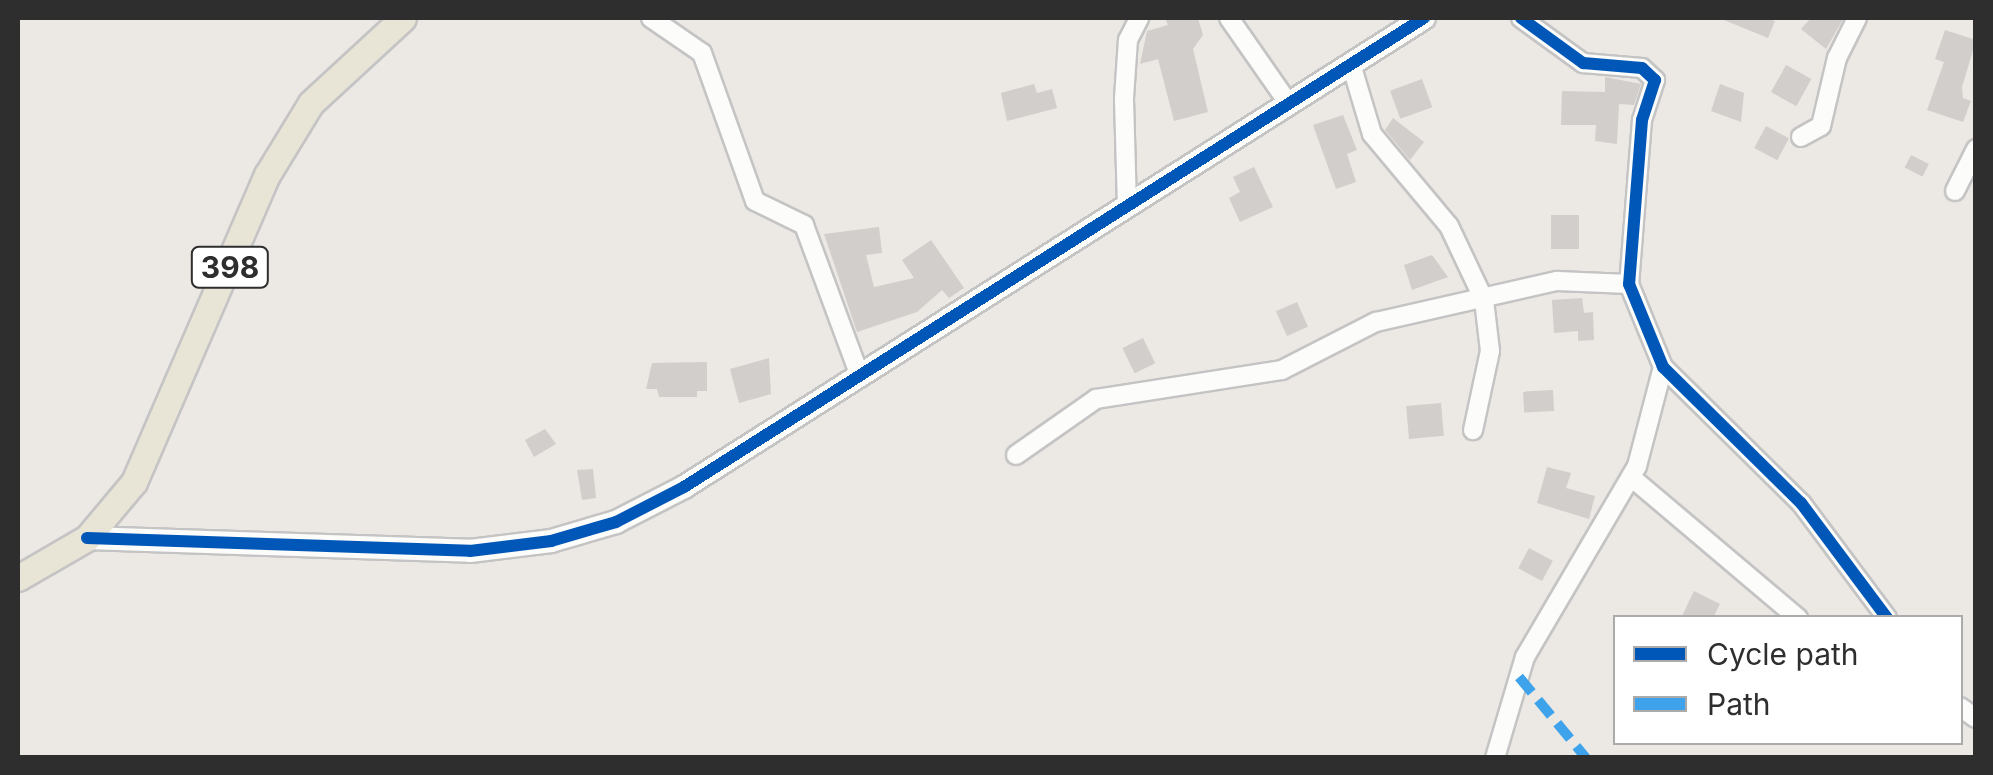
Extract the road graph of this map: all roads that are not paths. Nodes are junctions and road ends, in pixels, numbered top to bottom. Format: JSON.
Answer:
{"nodes":[{"id":1,"x":403,"y":18,"type":"edge"},
{"id":2,"x":652,"y":18,"type":"edge"},
{"id":3,"x":1139,"y":18,"type":"edge"},
{"id":4,"x":1229,"y":18,"type":"edge"},
{"id":5,"x":1424,"y":18,"type":"edge"},
{"id":6,"x":1521,"y":18,"type":"edge"},
{"id":7,"x":1858,"y":18,"type":"edge"},
{"id":8,"x":1351,"y":64,"type":"junction"},
{"id":9,"x":1289,"y":104,"type":"junction"},
{"id":10,"x":1802,"y":137,"type":"dead end"},
{"id":11,"x":1976,"y":149,"type":"edge"},
{"id":12,"x":1955,"y":191,"type":"dead end"},
{"id":13,"x":1127,"y":207,"type":"junction"},
{"id":14,"x":1628,"y":284,"type":"junction"},
{"id":15,"x":1484,"y":300,"type":"junction"},
{"id":16,"x":1663,"y":367,"type":"junction"},
{"id":17,"x":860,"y":376,"type":"junction"},
{"id":18,"x":1473,"y":430,"type":"dead end"},
{"id":19,"x":1016,"y":455,"type":"dead end"},
{"id":20,"x":1631,"y":478,"type":"junction"},
{"id":21,"x":87,"y":538,"type":"junction"},
{"id":22,"x":18,"y":578,"type":"edge"},
{"id":23,"x":1794,"y":615,"type":"edge"},
{"id":24,"x":1885,"y":615,"type":"edge"},
{"id":25,"x":1495,"y":758,"type":"edge"}],
"edges":[{"from":1,"to":21,"type":"main road","number":"398"},
{"from":2,"to":17,"type":"street"},
{"from":3,"to":13,"type":"street"},
{"from":4,"to":9,"type":"street"},
{"from":5,"to":8,"type":"street"},
{"from":6,"to":14,"type":"street"},
{"from":7,"to":10,"type":"street"},
{"from":8,"to":9,"type":"street"},
{"from":8,"to":15,"type":"street"},
{"from":9,"to":13,"type":"street"},
{"from":11,"to":12,"type":"street"},
{"from":13,"to":17,"type":"street"},
{"from":14,"to":15,"type":"street"},
{"from":14,"to":16,"type":"street"},
{"from":15,"to":18,"type":"street"},
{"from":15,"to":19,"type":"street"},
{"from":16,"to":20,"type":"street"},
{"from":16,"to":24,"type":"street"},
{"from":17,"to":21,"type":"street"},
{"from":20,"to":23,"type":"street"},
{"from":20,"to":25,"type":"street"},
{"from":21,"to":22,"type":"main road","number":"398"}]}
